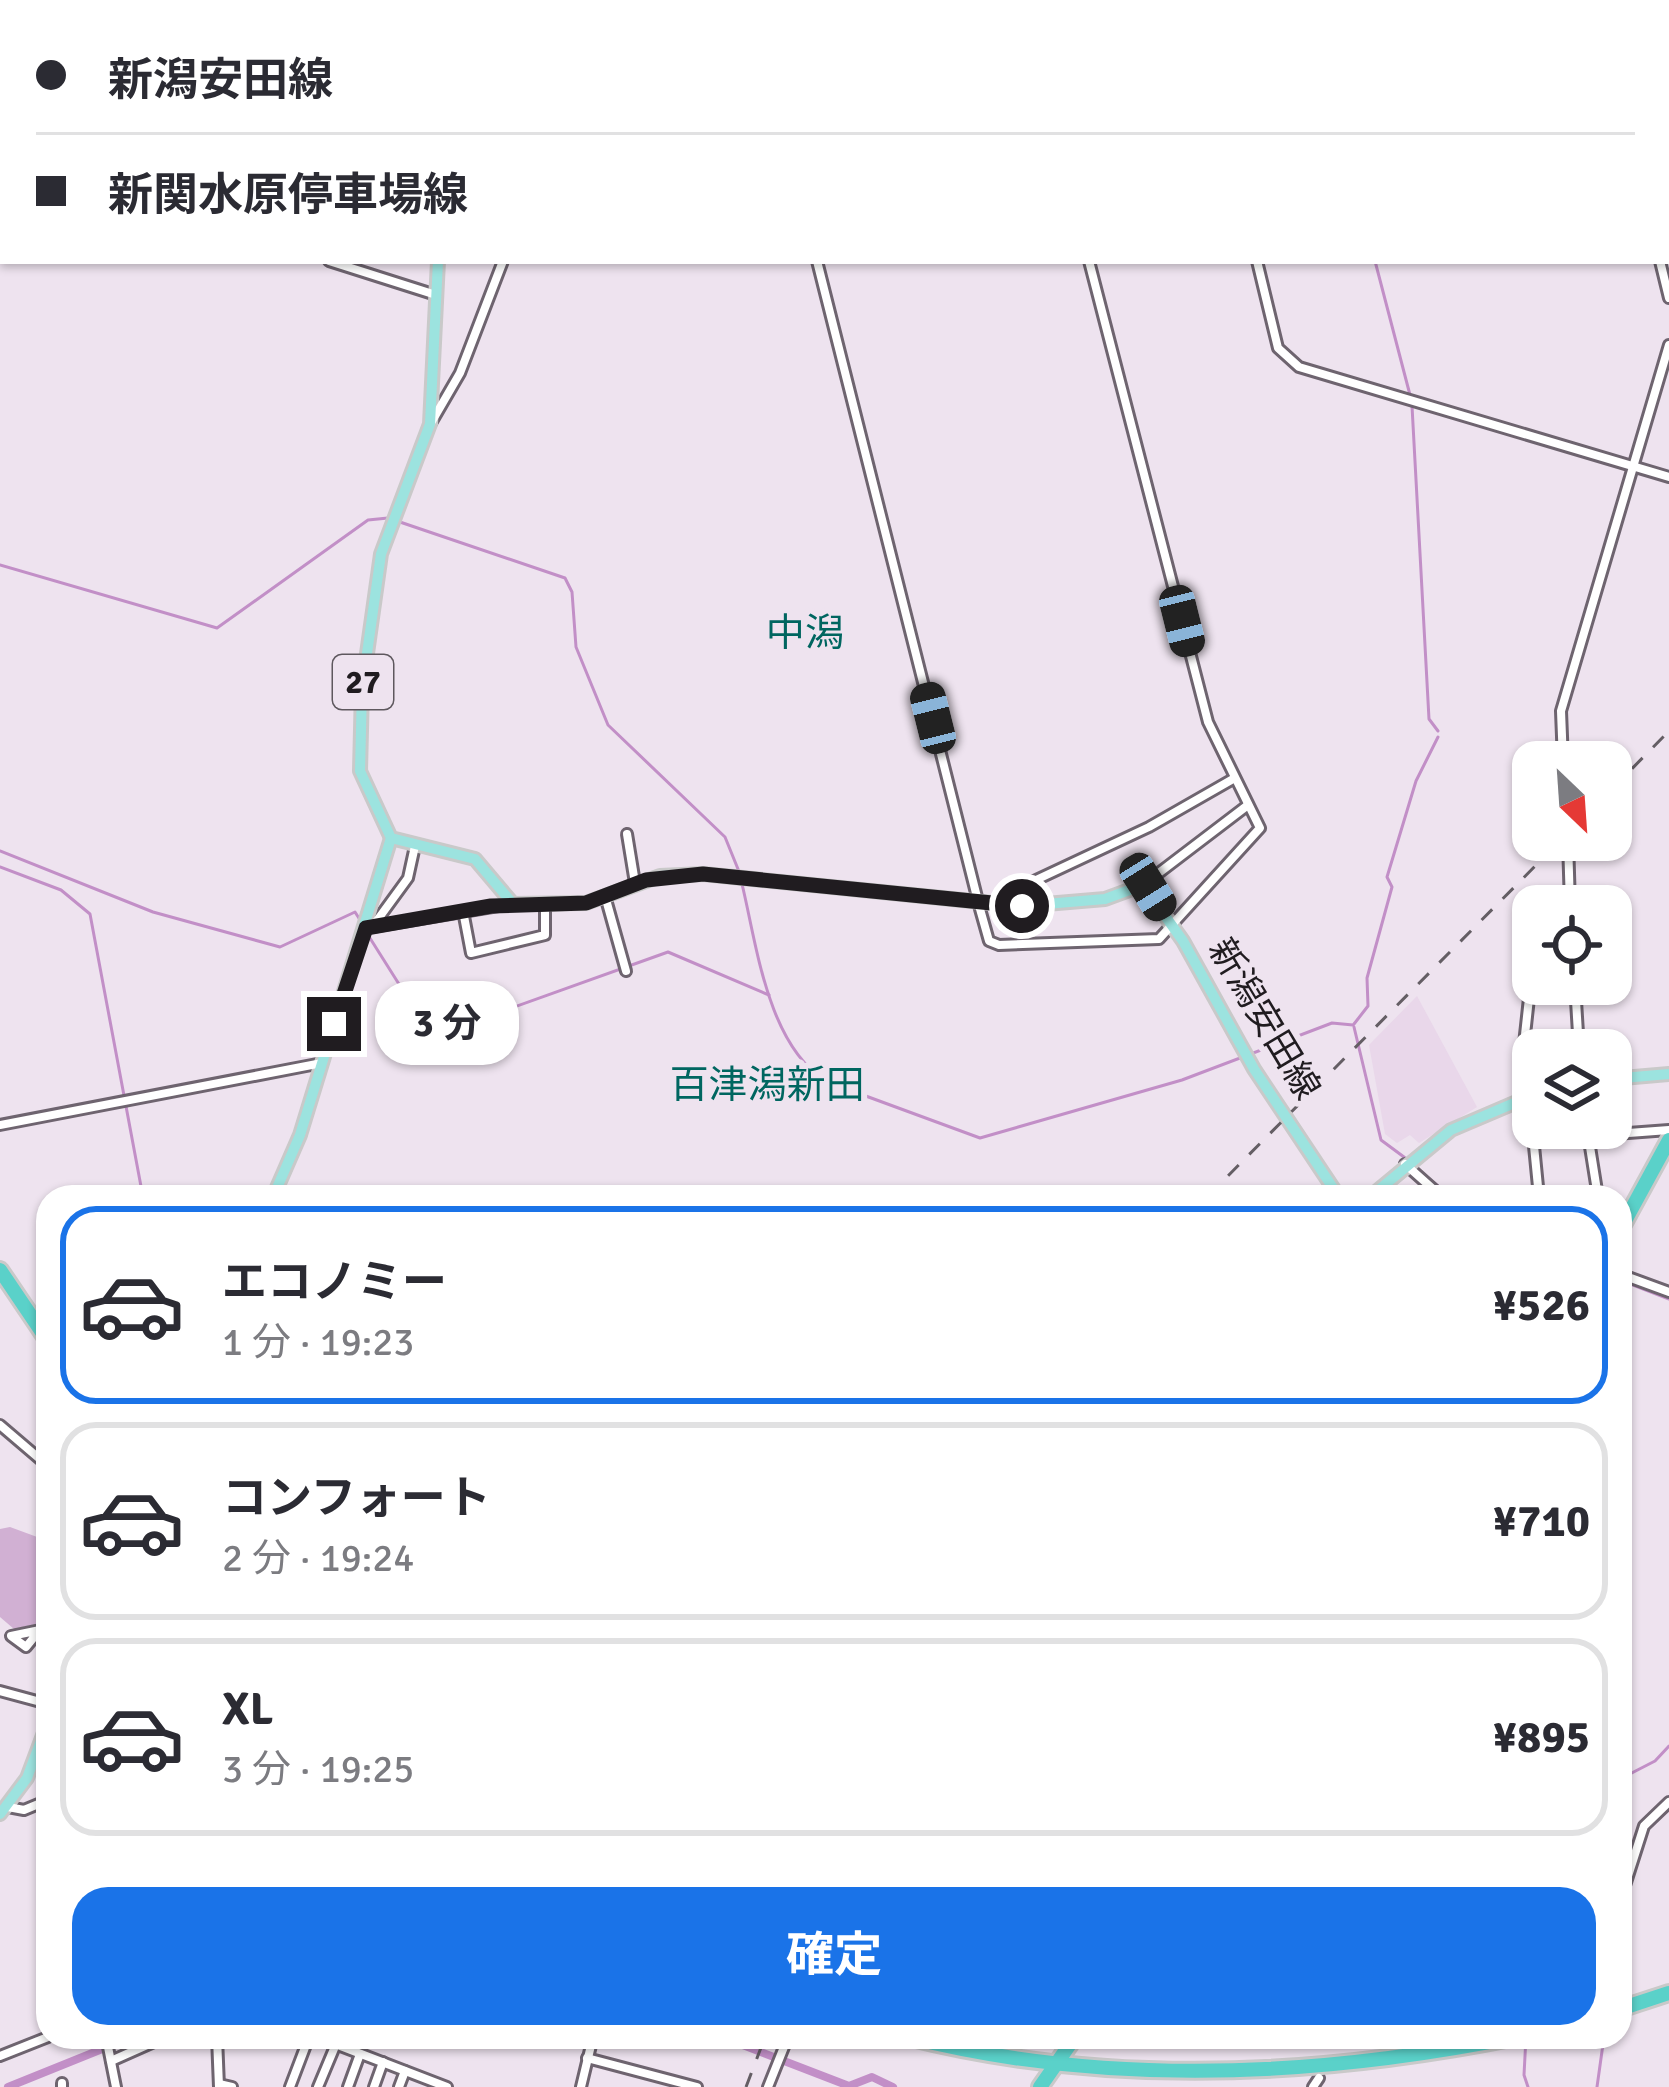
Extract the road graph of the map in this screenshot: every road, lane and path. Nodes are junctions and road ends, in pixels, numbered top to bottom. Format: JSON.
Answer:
{"nodes":[{"id":1,"x":338,"y":264,"type":"edge"},
{"id":2,"x":438,"y":264,"type":"edge"},
{"id":3,"x":502,"y":264,"type":"edge"},
{"id":4,"x":818,"y":264,"type":"edge"},
{"id":5,"x":1090,"y":264,"type":"edge"},
{"id":6,"x":1258,"y":264,"type":"edge"},
{"id":7,"x":1661,"y":264,"type":"edge"},
{"id":8,"x":437,"y":296,"type":"junction"},
{"id":9,"x":1669,"y":298,"type":"edge"},
{"id":10,"x":1669,"y":345,"type":"edge"},
{"id":11,"x":430,"y":424,"type":"junction"},
{"id":12,"x":1633,"y":467,"type":"junction"},
{"id":13,"x":1669,"y":477,"type":"edge"},
{"id":14,"x":1563,"y":741,"type":"edge"},
{"id":15,"x":1233,"y":778,"type":"junction"},
{"id":16,"x":1248,"y":805,"type":"junction"},
{"id":17,"x":627,"y":834,"type":"dead end"},
{"id":18,"x":392,"y":838,"type":"junction"},
{"id":19,"x":415,"y":846,"type":"junction"},
{"id":20,"x":635,"y":884,"type":"junction"},
{"id":21,"x":1143,"y":885,"type":"junction"},
{"id":22,"x":604,"y":896,"type":"junction"},
{"id":23,"x":544,"y":902,"type":"junction"},
{"id":24,"x":979,"y":903,"type":"junction"},
{"id":25,"x":513,"y":904,"type":"junction"},
{"id":26,"x":1022,"y":906,"type":"junction"},
{"id":27,"x":463,"y":911,"type":"junction"},
{"id":28,"x":1172,"y":926,"type":"junction"},
{"id":29,"x":369,"y":927,"type":"junction"},
{"id":30,"x":626,"y":969,"type":"dead end"},
{"id":31,"x":322,"y":1064,"type":"junction"},
{"id":32,"x":1669,"y":1073,"type":"edge"},
{"id":33,"x":1632,"y":1077,"type":"edge"},
{"id":34,"x":1512,"y":1103,"type":"edge"},
{"id":35,"x":0,"y":1125,"type":"edge"},
{"id":36,"x":1669,"y":1130,"type":"edge"},
{"id":37,"x":1632,"y":1131,"type":"edge"},
{"id":38,"x":1669,"y":1140,"type":"edge"},
{"id":39,"x":1535,"y":1149,"type":"edge"},
{"id":40,"x":1591,"y":1149,"type":"edge"},
{"id":41,"x":1409,"y":1159,"type":"junction"},
{"id":42,"x":278,"y":1185,"type":"edge"},
{"id":43,"x":1332,"y":1185,"type":"edge"},
{"id":44,"x":1382,"y":1185,"type":"edge"},
{"id":45,"x":1432,"y":1185,"type":"edge"},
{"id":46,"x":1537,"y":1185,"type":"edge"},
{"id":47,"x":1596,"y":1185,"type":"edge"},
{"id":48,"x":1632,"y":1208,"type":"edge"},
{"id":49,"x":0,"y":1270,"type":"edge"},
{"id":50,"x":1632,"y":1279,"type":"edge"},
{"id":51,"x":1669,"y":1290,"type":"edge"},
{"id":52,"x":36,"y":1323,"type":"edge"},
{"id":53,"x":0,"y":1425,"type":"edge"},
{"id":54,"x":36,"y":1456,"type":"edge"},
{"id":55,"x":0,"y":1691,"type":"edge"},
{"id":56,"x":36,"y":1701,"type":"edge"},
{"id":57,"x":36,"y":1754,"type":"edge"},
{"id":58,"x":1669,"y":1802,"type":"edge"},
{"id":59,"x":36,"y":1805,"type":"edge"},
{"id":60,"x":4,"y":1810,"type":"edge"},
{"id":61,"x":1632,"y":1858,"type":"edge"},
{"id":62,"x":1669,"y":1993,"type":"edge"},
{"id":63,"x":1632,"y":2005,"type":"edge"},
{"id":64,"x":36,"y":2042,"type":"edge"},
{"id":65,"x":109,"y":2049,"type":"edge"},
{"id":66,"x":136,"y":2049,"type":"edge"},
{"id":67,"x":217,"y":2049,"type":"edge"},
{"id":68,"x":307,"y":2049,"type":"edge"},
{"id":69,"x":334,"y":2049,"type":"edge"},
{"id":70,"x":348,"y":2049,"type":"edge"},
{"id":71,"x":590,"y":2049,"type":"edge"},
{"id":72,"x":783,"y":2049,"type":"edge"},
{"id":73,"x":962,"y":2049,"type":"edge"},
{"id":74,"x":1066,"y":2049,"type":"edge"},
{"id":75,"x":1070,"y":2049,"type":"edge"},
{"id":76,"x":1442,"y":2049,"type":"edge"},
{"id":77,"x":360,"y":2054,"type":"junction"},
{"id":78,"x":0,"y":2056,"type":"edge"},
{"id":79,"x":587,"y":2058,"type":"junction"},
{"id":80,"x":111,"y":2059,"type":"junction"},
{"id":81,"x":383,"y":2062,"type":"junction"},
{"id":82,"x":1020,"y":2062,"type":"junction"},
{"id":83,"x":1054,"y":2067,"type":"junction"},
{"id":84,"x":405,"y":2071,"type":"junction"},
{"id":85,"x":1081,"y":2071,"type":"junction"},
{"id":86,"x":291,"y":2084,"type":"edge"},
{"id":87,"x":432,"y":2084,"type":"edge"},
{"id":88,"x":219,"y":2086,"type":"edge"},
{"id":89,"x":116,"y":2087,"type":"edge"},
{"id":90,"x":232,"y":2087,"type":"edge"},
{"id":91,"x":308,"y":2087,"type":"edge"},
{"id":92,"x":318,"y":2087,"type":"edge"},
{"id":93,"x":347,"y":2087,"type":"edge"},
{"id":94,"x":374,"y":2087,"type":"edge"},
{"id":95,"x":399,"y":2087,"type":"edge"},
{"id":96,"x":447,"y":2087,"type":"edge"},
{"id":97,"x":581,"y":2087,"type":"edge"},
{"id":98,"x":697,"y":2087,"type":"edge"},
{"id":99,"x":768,"y":2087,"type":"edge"},
{"id":100,"x":1039,"y":2087,"type":"edge"}],
"edges":[{"from":1,"to":8,"type":"street"},
{"from":2,"to":8,"type":"main road","number":"27"},
{"from":3,"to":11,"type":"street"},
{"from":4,"to":24,"type":"street"},
{"from":5,"to":15,"type":"street"},
{"from":6,"to":12,"type":"street"},
{"from":7,"to":9,"type":"street"},
{"from":8,"to":11,"type":"main road","number":"27"},
{"from":10,"to":12,"type":"street"},
{"from":11,"to":18,"type":"main road","number":"27"},
{"from":12,"to":13,"type":"street"},
{"from":12,"to":14,"type":"street"},
{"from":15,"to":16,"type":"street"},
{"from":15,"to":26,"type":"street"},
{"from":16,"to":21,"type":"street"},
{"from":16,"to":28,"type":"street"},
{"from":17,"to":20,"type":"street"},
{"from":18,"to":19,"type":"main road"},
{"from":18,"to":29,"type":"main road"},
{"from":19,"to":25,"type":"main road"},
{"from":19,"to":29,"type":"street"},
{"from":20,"to":22,"type":"main road"},
{"from":20,"to":24,"type":"main road"},
{"from":21,"to":26,"type":"main road"},
{"from":21,"to":28,"type":"main road","name":"新潟安田線"},
{"from":22,"to":23,"type":"main road"},
{"from":22,"to":30,"type":"street"},
{"from":23,"to":25,"type":"main road"},
{"from":23,"to":27,"type":"street"},
{"from":24,"to":26,"type":"main road"},
{"from":24,"to":28,"type":"street"},
{"from":25,"to":27,"type":"street"},
{"from":27,"to":29,"type":"street"},
{"from":28,"to":43,"type":"main road","name":"新潟安田線"},
{"from":29,"to":31,"type":"main road"},
{"from":31,"to":35,"type":"street"},
{"from":31,"to":42,"type":"main road"},
{"from":32,"to":33,"type":"main road"},
{"from":34,"to":41,"type":"main road"},
{"from":36,"to":37,"type":"street"},
{"from":38,"to":48,"type":"highway"},
{"from":39,"to":46,"type":"street"},
{"from":40,"to":47,"type":"street"},
{"from":41,"to":44,"type":"main road"},
{"from":41,"to":45,"type":"street"},
{"from":49,"to":52,"type":"highway"},
{"from":50,"to":51,"type":"street"},
{"from":53,"to":54,"type":"street"},
{"from":55,"to":56,"type":"street"},
{"from":57,"to":60,"type":"main road"},
{"from":58,"to":61,"type":"street"},
{"from":59,"to":60,"type":"street"},
{"from":62,"to":63,"type":"highway"},
{"from":64,"to":78,"type":"street"},
{"from":65,"to":80,"type":"street"},
{"from":66,"to":80,"type":"street"},
{"from":67,"to":88,"type":"street"},
{"from":68,"to":86,"type":"street"},
{"from":69,"to":92,"type":"street"},
{"from":70,"to":77,"type":"street"},
{"from":71,"to":79,"type":"street"},
{"from":72,"to":99,"type":"street"},
{"from":73,"to":82,"type":"highway"},
{"from":74,"to":83,"type":"highway"},
{"from":75,"to":85,"type":"highway"},
{"from":76,"to":85,"type":"highway"},
{"from":77,"to":81,"type":"street"},
{"from":77,"to":93,"type":"street"},
{"from":79,"to":97,"type":"street"},
{"from":79,"to":98,"type":"street"},
{"from":80,"to":89,"type":"street"},
{"from":81,"to":84,"type":"street"},
{"from":81,"to":94,"type":"street"},
{"from":82,"to":83,"type":"highway"},
{"from":82,"to":100,"type":"highway"},
{"from":83,"to":85,"type":"highway"},
{"from":83,"to":100,"type":"highway"},
{"from":84,"to":87,"type":"street"},
{"from":84,"to":95,"type":"street"},
{"from":86,"to":91,"type":"street"},
{"from":87,"to":96,"type":"street"},
{"from":88,"to":90,"type":"street"}]}
